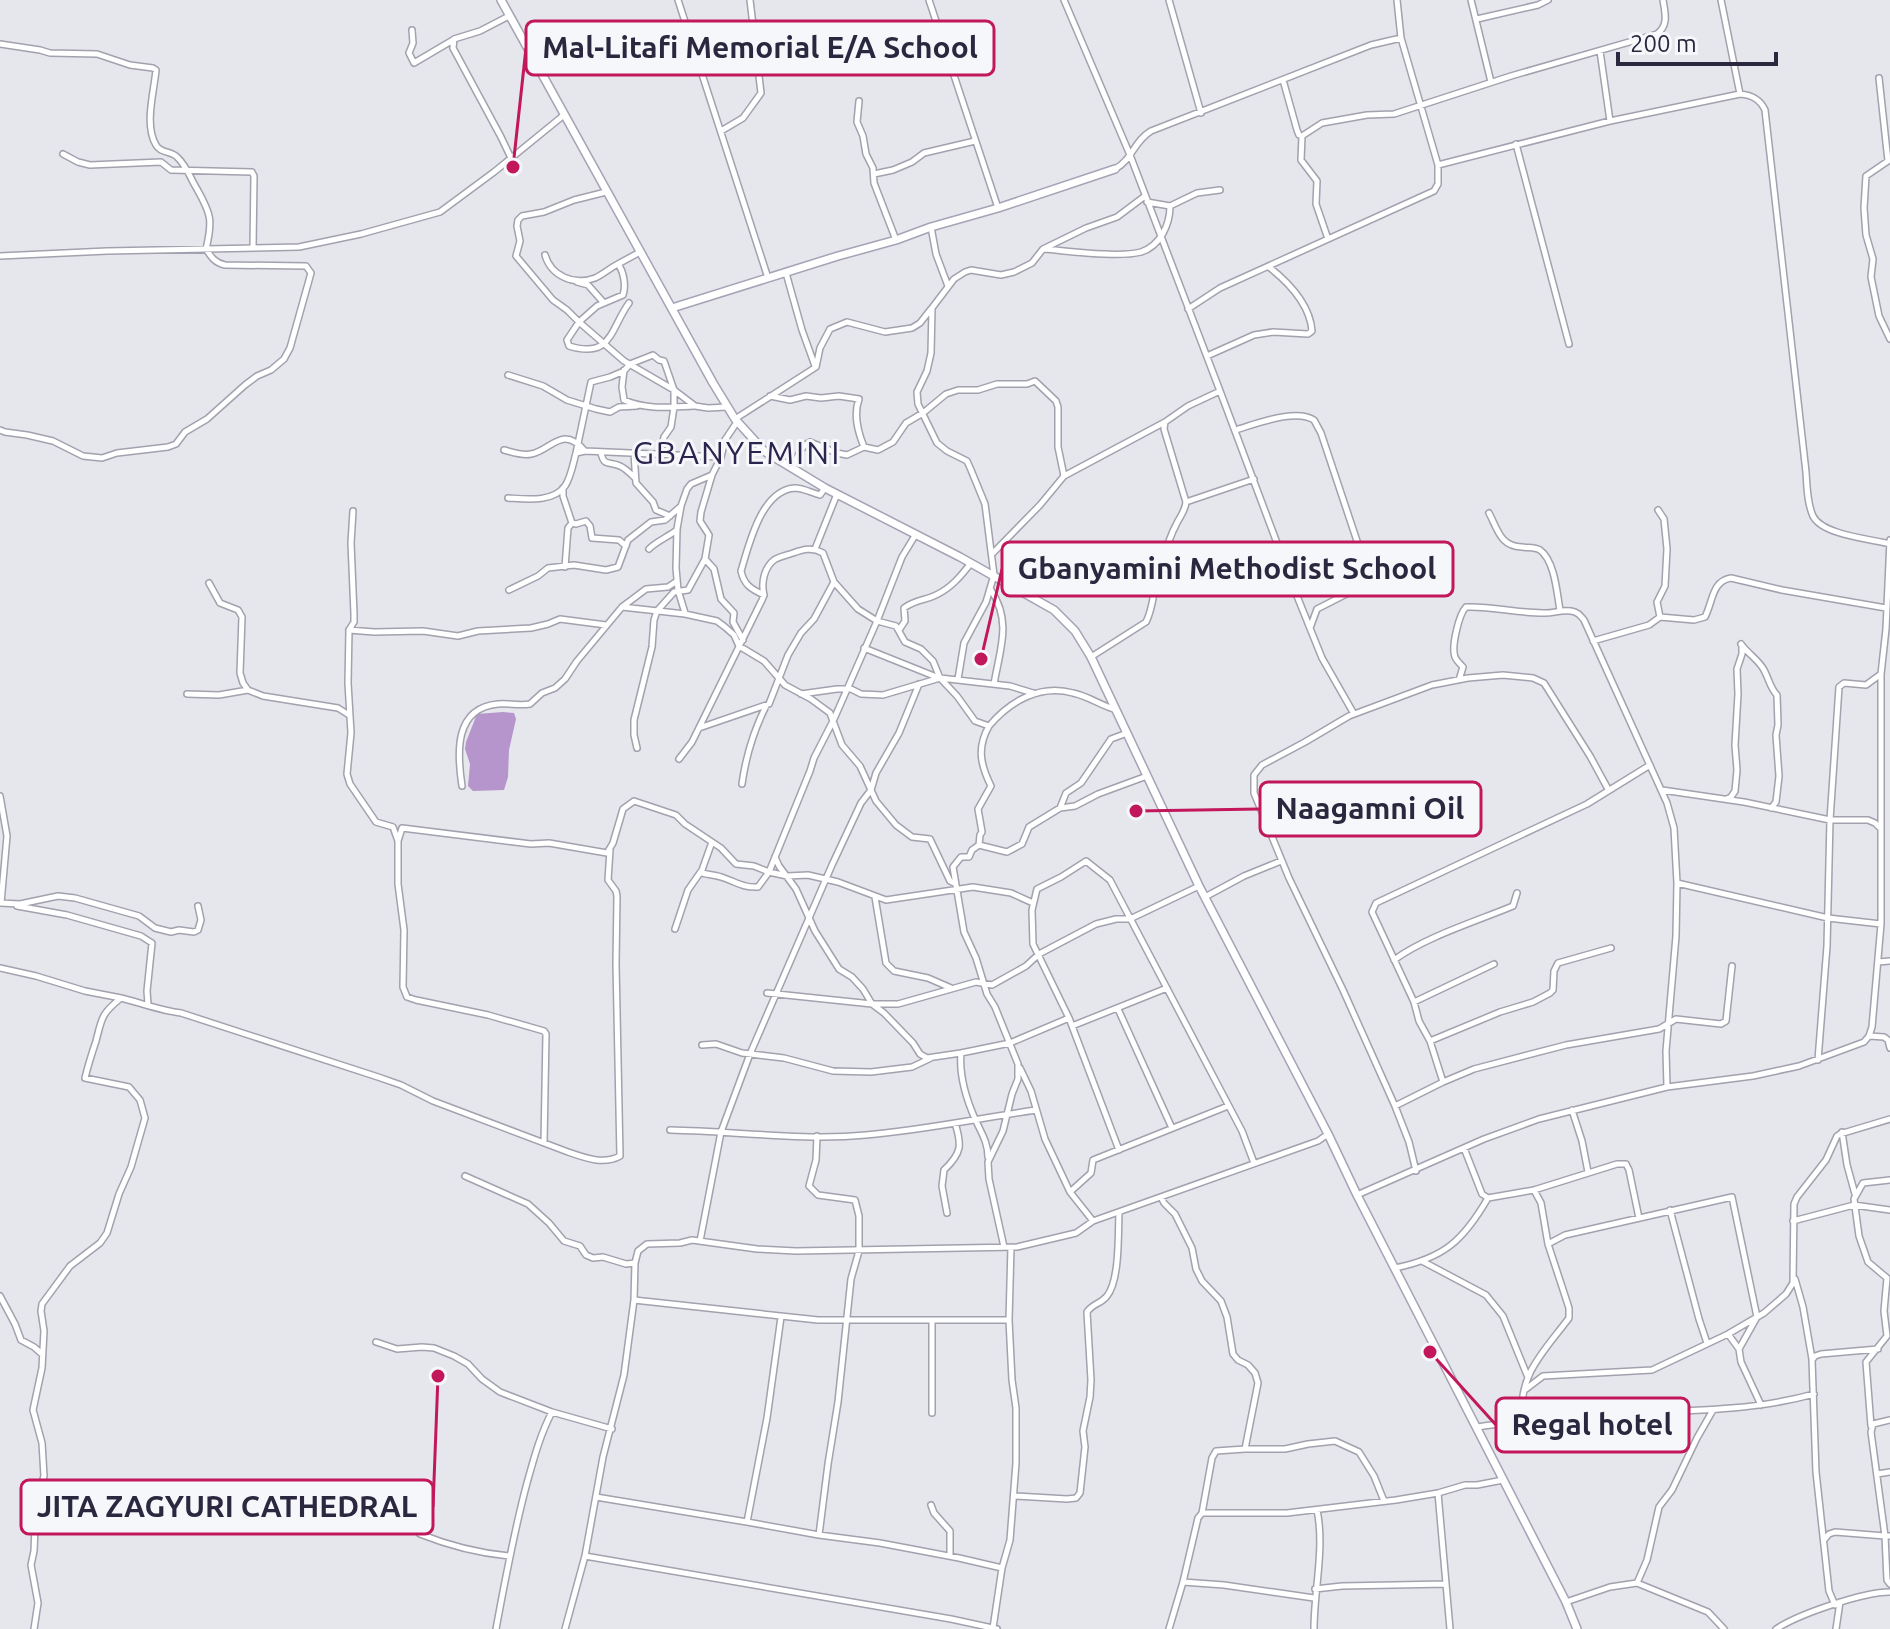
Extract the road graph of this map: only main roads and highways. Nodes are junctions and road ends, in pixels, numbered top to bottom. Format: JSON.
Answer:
{"nodes":[{"id":1,"x":501,"y":0,"type":"edge"},
{"id":2,"x":1115,"y":169,"type":"road end"},
{"id":3,"x":672,"y":308,"type":"junction"},
{"id":4,"x":1577,"y":1629,"type":"edge"}],
"edges":[{"from":1,"to":3,"type":"main road"},
{"from":2,"to":3,"type":"main road"},
{"from":3,"to":4,"type":"main road"}]}
